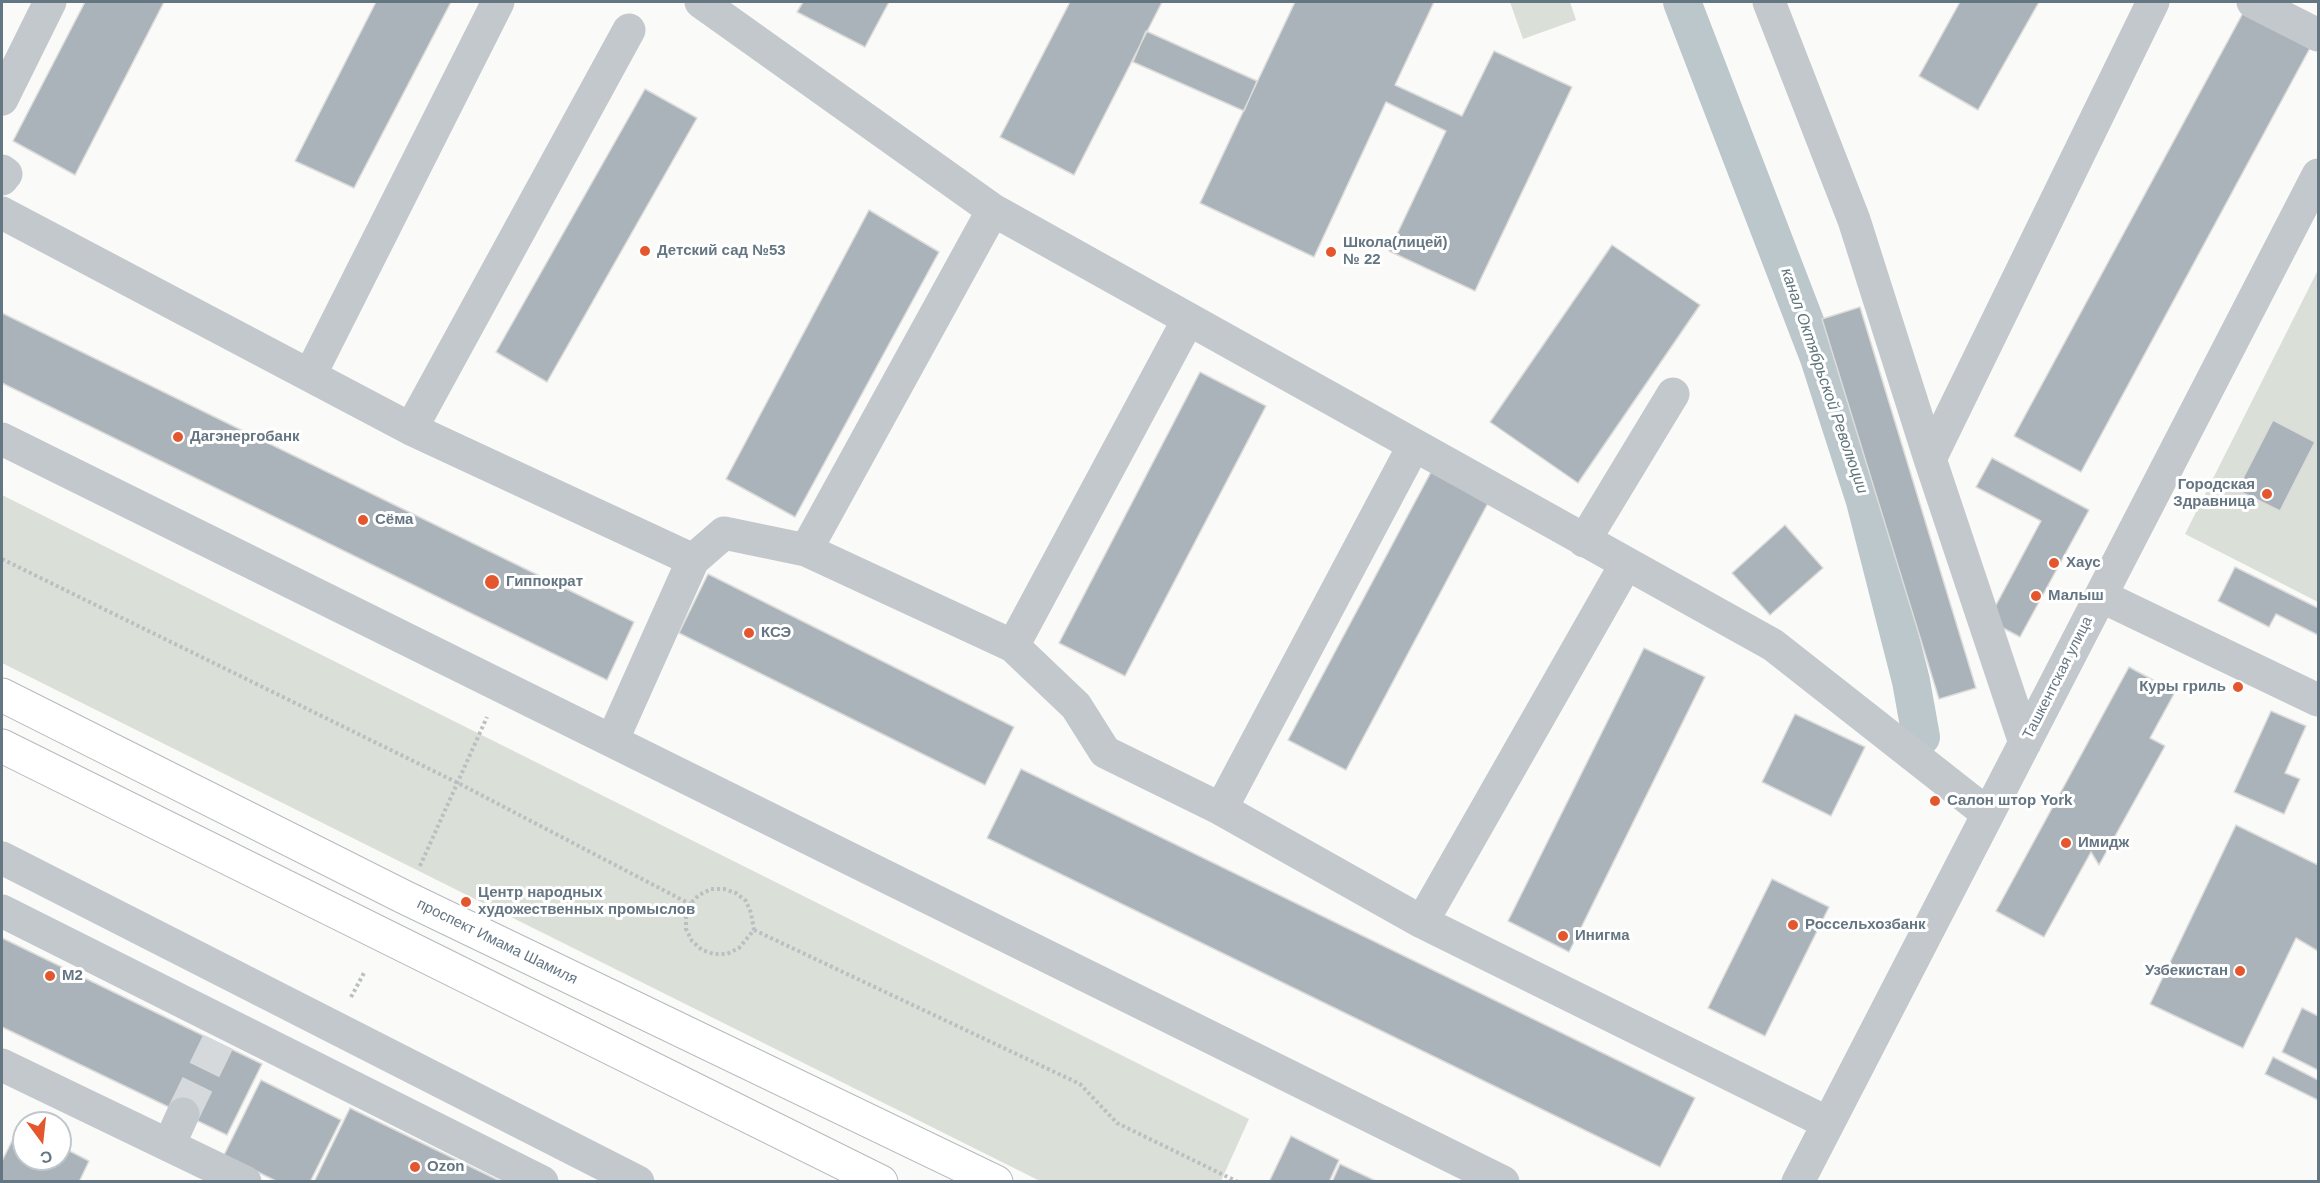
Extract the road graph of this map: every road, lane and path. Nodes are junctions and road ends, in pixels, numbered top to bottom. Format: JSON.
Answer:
{"nodes":[{"id":1,"x":51,"y":2,"type":"edge"},
{"id":2,"x":498,"y":2,"type":"edge"},
{"id":3,"x":700,"y":2,"type":"edge"},
{"id":4,"x":1769,"y":2,"type":"edge"},
{"id":5,"x":2153,"y":2,"type":"edge"},
{"id":6,"x":2253,"y":2,"type":"edge"},
{"id":7,"x":630,"y":30,"type":"dead end"},
{"id":8,"x":2319,"y":35,"type":"edge"},
{"id":9,"x":2,"y":99,"type":"edge"},
{"id":10,"x":2,"y":171,"type":"edge"},
{"id":11,"x":2319,"y":175,"type":"edge"},
{"id":12,"x":2,"y":179,"type":"edge"},
{"id":13,"x":993,"y":210,"type":"junction"},
{"id":14,"x":2,"y":213,"type":"edge"},
{"id":15,"x":1188,"y":320,"type":"junction"},
{"id":16,"x":310,"y":375,"type":"junction"},
{"id":17,"x":1673,"y":394,"type":"dead end"},
{"id":18,"x":411,"y":429,"type":"junction"},
{"id":19,"x":2,"y":439,"type":"edge"},
{"id":20,"x":1414,"y":445,"type":"junction"},
{"id":21,"x":1930,"y":459,"type":"junction"},
{"id":22,"x":1584,"y":541,"type":"junction"},
{"id":23,"x":806,"y":550,"type":"junction"},
{"id":24,"x":2,"y":559,"type":"edge"},
{"id":25,"x":693,"y":560,"type":"junction"},
{"id":26,"x":1626,"y":564,"type":"junction"},
{"id":27,"x":2101,"y":596,"type":"junction"},
{"id":28,"x":1013,"y":646,"type":"junction"},
{"id":29,"x":501,"y":686,"type":"junction"},
{"id":30,"x":2,"y":694,"type":"edge"},
{"id":31,"x":2319,"y":700,"type":"edge"},
{"id":32,"x":612,"y":741,"type":"junction"},
{"id":33,"x":2025,"y":743,"type":"junction"},
{"id":34,"x":2,"y":746,"type":"edge"},
{"id":35,"x":458,"y":783,"type":"junction"},
{"id":36,"x":1221,"y":809,"type":"junction"},
{"id":37,"x":1988,"y":814,"type":"junction"},
{"id":38,"x":2,"y":858,"type":"edge"},
{"id":39,"x":417,"y":872,"type":"dead end"},
{"id":40,"x":690,"y":904,"type":"junction"},
{"id":41,"x":2,"y":911,"type":"edge"},
{"id":42,"x":1422,"y":922,"type":"junction"},
{"id":43,"x":754,"y":930,"type":"junction"},
{"id":44,"x":2,"y":1065,"type":"edge"},
{"id":45,"x":183,"y":1114,"type":"tunnel mouth"},
{"id":46,"x":1828,"y":1124,"type":"junction"},
{"id":47,"x":169,"y":1144,"type":"junction"},
{"id":48,"x":245,"y":1182,"type":"edge"},
{"id":49,"x":542,"y":1182,"type":"edge"},
{"id":50,"x":638,"y":1182,"type":"edge"},
{"id":51,"x":881,"y":1182,"type":"edge"},
{"id":52,"x":996,"y":1182,"type":"edge"},
{"id":53,"x":1238,"y":1182,"type":"edge"},
{"id":54,"x":1503,"y":1182,"type":"edge"},
{"id":55,"x":1798,"y":1182,"type":"edge"}],
"edges":[{"from":1,"to":9,"type":"street"},
{"from":2,"to":16,"type":"street"},
{"from":3,"to":13,"type":"street"},
{"from":4,"to":21,"type":"street"},
{"from":5,"to":21,"type":"street"},
{"from":6,"to":8,"type":"street"},
{"from":7,"to":18,"type":"street"},
{"from":10,"to":12,"type":"street"},
{"from":11,"to":27,"type":"street","name":"Ташкентская улица"},
{"from":13,"to":15,"type":"street"},
{"from":13,"to":23,"type":"street"},
{"from":14,"to":16,"type":"street"},
{"from":15,"to":20,"type":"street"},
{"from":15,"to":28,"type":"street"},
{"from":16,"to":18,"type":"street"},
{"from":17,"to":22,"type":"street"},
{"from":18,"to":25,"type":"street"},
{"from":19,"to":29,"type":"street"},
{"from":20,"to":22,"type":"street"},
{"from":20,"to":36,"type":"street"},
{"from":21,"to":33,"type":"street"},
{"from":22,"to":26,"type":"street"},
{"from":23,"to":25,"type":"street"},
{"from":23,"to":28,"type":"street"},
{"from":24,"to":35,"type":"path"},
{"from":25,"to":32,"type":"street"},
{"from":26,"to":37,"type":"street"},
{"from":26,"to":42,"type":"street"},
{"from":27,"to":31,"type":"street"},
{"from":27,"to":33,"type":"street","name":"Ташкентская улица"},
{"from":28,"to":36,"type":"street"},
{"from":29,"to":32,"type":"street"},
{"from":29,"to":35,"type":"path"},
{"from":30,"to":52,"type":"main road","name":"проспект Имама Шамиля"},
{"from":32,"to":54,"type":"street"},
{"from":33,"to":37,"type":"street","name":"Ташкентская улица"},
{"from":34,"to":51,"type":"main road"},
{"from":35,"to":39,"type":"path"},
{"from":35,"to":40,"type":"path"},
{"from":36,"to":42,"type":"street"},
{"from":37,"to":46,"type":"street","name":"Ташкентская улица"},
{"from":38,"to":50,"type":"street"},
{"from":40,"to":43,"type":"path"},
{"from":40,"to":43,"type":"path"},
{"from":41,"to":49,"type":"street"},
{"from":42,"to":46,"type":"street"},
{"from":43,"to":53,"type":"path"},
{"from":44,"to":47,"type":"street"},
{"from":45,"to":47,"type":"street"},
{"from":46,"to":55,"type":"street","name":"Ташкентская улица"},
{"from":47,"to":48,"type":"street"}]}
